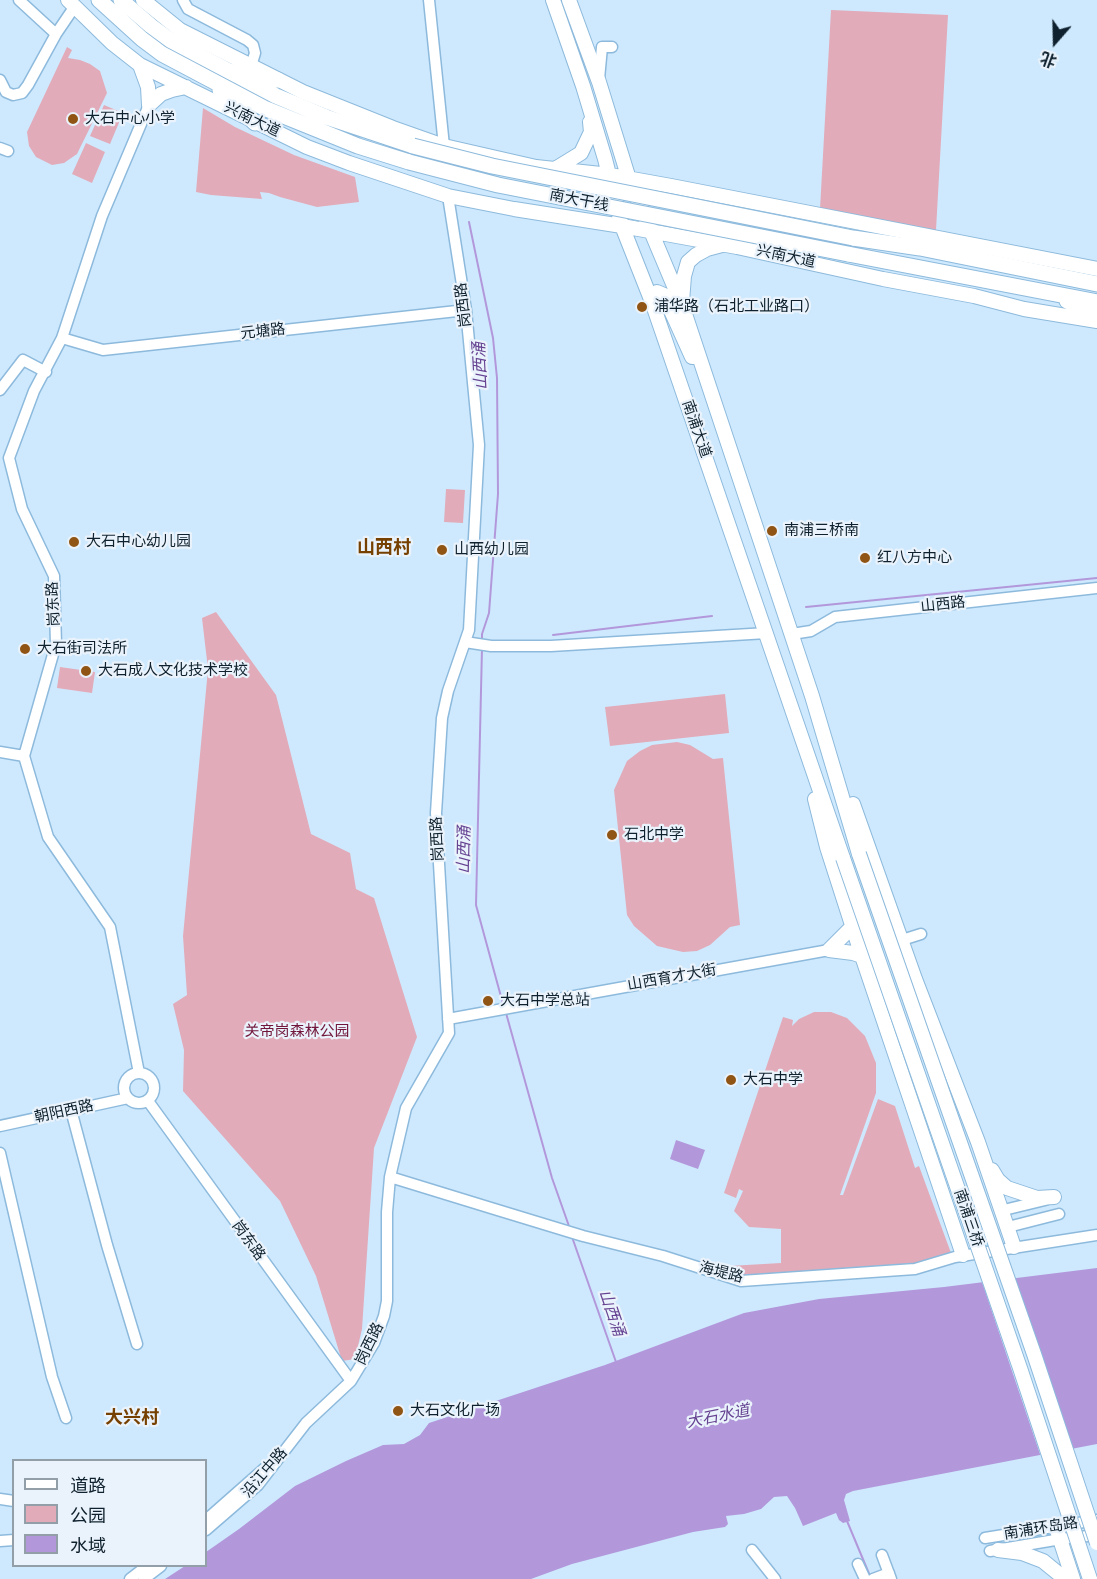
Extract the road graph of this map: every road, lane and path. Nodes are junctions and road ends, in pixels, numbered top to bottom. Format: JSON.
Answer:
{"nodes":[{"id":1,"x":19,"y":0,"type":"edge"},
{"id":2,"x":99,"y":0,"type":"edge"},
{"id":3,"x":121,"y":0,"type":"edge"},
{"id":4,"x":143,"y":0,"type":"edge"},
{"id":5,"x":183,"y":0,"type":"edge"},
{"id":6,"x":429,"y":0,"type":"edge"},
{"id":7,"x":553,"y":0,"type":"edge"},
{"id":8,"x":569,"y":0,"type":"edge"},
{"id":9,"x":72,"y":3,"type":"edge"},
{"id":10,"x":57,"y":34,"type":"junction"},
{"id":11,"x":612,"y":47,"type":"dead end"},
{"id":12,"x":140,"y":65,"type":"junction"},
{"id":13,"x":251,"y":66,"type":"junction"},
{"id":14,"x":208,"y":69,"type":"junction"},
{"id":15,"x":0,"y":80,"type":"edge"},
{"id":16,"x":278,"y":80,"type":"junction"},
{"id":17,"x":599,"y":82,"type":"junction"},
{"id":18,"x":583,"y":86,"type":"junction"},
{"id":19,"x":186,"y":87,"type":"junction"},
{"id":20,"x":149,"y":105,"type":"junction"},
{"id":21,"x":255,"y":123,"type":"junction"},
{"id":22,"x":455,"y":148,"type":"junction"},
{"id":23,"x":536,"y":166,"type":"junction"},
{"id":24,"x":555,"y":169,"type":"junction"},
{"id":25,"x":610,"y":175,"type":"junction"},
{"id":26,"x":629,"y":179,"type":"junction"},
{"id":27,"x":460,"y":199,"type":"junction"},
{"id":28,"x":743,"y":200,"type":"junction"},
{"id":29,"x":514,"y":209,"type":"junction"},
{"id":30,"x":622,"y":226,"type":"junction"},
{"id":31,"x":651,"y":231,"type":"junction"},
{"id":32,"x":731,"y":246,"type":"junction"},
{"id":33,"x":1097,"y":269,"type":"edge"},
{"id":34,"x":1097,"y":274,"type":"edge"},
{"id":35,"x":1058,"y":276,"type":"junction"},
{"id":36,"x":1097,"y":284,"type":"edge"},
{"id":37,"x":1054,"y":294,"type":"junction"},
{"id":38,"x":652,"y":302,"type":"junction"},
{"id":39,"x":1097,"y":302,"type":"edge"},
{"id":40,"x":682,"y":304,"type":"junction"},
{"id":41,"x":466,"y":310,"type":"junction"},
{"id":42,"x":1097,"y":319,"type":"edge"},
{"id":43,"x":62,"y":338,"type":"junction"},
{"id":44,"x":45,"y":372,"type":"junction"},
{"id":45,"x":708,"y":385,"type":"junction"},
{"id":46,"x":0,"y":390,"type":"edge"},
{"id":47,"x":1097,"y":588,"type":"edge"},
{"id":48,"x":767,"y":633,"type":"junction"},
{"id":49,"x":792,"y":634,"type":"junction"},
{"id":50,"x":470,"y":643,"type":"junction"},
{"id":51,"x":788,"y":695,"type":"junction"},
{"id":52,"x":812,"y":696,"type":"junction"},
{"id":53,"x":0,"y":752,"type":"edge"},
{"id":54,"x":24,"y":756,"type":"junction"},
{"id":55,"x":859,"y":854,"type":"joint"},
{"id":56,"x":843,"y":858,"type":"joint"},
{"id":57,"x":853,"y":926,"type":"junction"},
{"id":58,"x":921,"y":934,"type":"dead end"},
{"id":59,"x":902,"y":940,"type":"junction"},
{"id":60,"x":829,"y":950,"type":"junction"},
{"id":61,"x":862,"y":956,"type":"junction"},
{"id":62,"x":448,"y":1019,"type":"junction"},
{"id":63,"x":139,"y":1073,"type":"junction"},
{"id":64,"x":128,"y":1098,"type":"junction"},
{"id":65,"x":148,"y":1101,"type":"junction"},
{"id":66,"x":71,"y":1110,"type":"junction"},
{"id":67,"x":0,"y":1126,"type":"edge"},
{"id":68,"x":972,"y":1127,"type":"junction"},
{"id":69,"x":924,"y":1141,"type":"junction"},
{"id":70,"x":978,"y":1143,"type":"junction"},
{"id":71,"x":0,"y":1153,"type":"edge"},
{"id":72,"x":390,"y":1177,"type":"junction"},
{"id":73,"x":1054,"y":1197,"type":"joint"},
{"id":74,"x":1059,"y":1214,"type":"dead end"},
{"id":75,"x":1004,"y":1219,"type":"junction"},
{"id":76,"x":954,"y":1229,"type":"junction"},
{"id":77,"x":1097,"y":1235,"type":"edge"},
{"id":78,"x":1014,"y":1247,"type":"junction"},
{"id":79,"x":963,"y":1255,"type":"junction"},
{"id":80,"x":137,"y":1344,"type":"dead end"},
{"id":81,"x":351,"y":1381,"type":"junction"},
{"id":82,"x":66,"y":1418,"type":"dead end"},
{"id":83,"x":291,"y":1443,"type":"junction"},
{"id":84,"x":207,"y":1519,"type":"edge"},
{"id":85,"x":1097,"y":1520,"type":"edge"},
{"id":86,"x":207,"y":1529,"type":"edge"},
{"id":87,"x":1058,"y":1533,"type":"junction"},
{"id":88,"x":1097,"y":1535,"type":"edge"},
{"id":89,"x":985,"y":1538,"type":"dead end"},
{"id":90,"x":1097,"y":1543,"type":"edge"},
{"id":91,"x":752,"y":1550,"type":"dead end"},
{"id":92,"x":994,"y":1551,"type":"joint"},
{"id":93,"x":882,"y":1556,"type":"dead end"},
{"id":94,"x":858,"y":1564,"type":"dead end"},
{"id":95,"x":146,"y":1567,"type":"edge"},
{"id":96,"x":159,"y":1567,"type":"edge"},
{"id":97,"x":1097,"y":1571,"type":"edge"},
{"id":98,"x":890,"y":1576,"type":"edge"},
{"id":99,"x":130,"y":1579,"type":"edge"},
{"id":100,"x":144,"y":1579,"type":"edge"},
{"id":101,"x":776,"y":1579,"type":"edge"},
{"id":102,"x":865,"y":1579,"type":"edge"},
{"id":103,"x":873,"y":1579,"type":"edge"},
{"id":104,"x":1065,"y":1579,"type":"edge"},
{"id":105,"x":1073,"y":1579,"type":"edge"},
{"id":106,"x":1079,"y":1579,"type":"edge"},
{"id":107,"x":1090,"y":1579,"type":"edge"}],
"edges":[{"from":1,"to":10,"type":"street"},
{"from":2,"to":14,"type":"highway","name":"南大干线"},
{"from":3,"to":14,"type":"highway","name":"南大干线"},
{"from":4,"to":13,"type":"main road"},
{"from":5,"to":13,"type":"street"},
{"from":6,"to":22,"type":"street"},
{"from":7,"to":18,"type":"main road","name":"南浦大道"},
{"from":8,"to":17,"type":"main road","name":"南浦大道"},
{"from":9,"to":10,"type":"street"},
{"from":9,"to":12,"type":"main road","name":"兴南大道"},
{"from":10,"to":15,"type":"street"},
{"from":11,"to":17,"type":"street"},
{"from":12,"to":19,"type":"main road","name":"兴南大道"},
{"from":12,"to":20,"type":"main road"},
{"from":13,"to":16,"type":"main road"},
{"from":14,"to":16,"type":"highway"},
{"from":14,"to":21,"type":"highway"},
{"from":14,"to":35,"type":"highway","name":"南大干线","bridge":true},
{"from":14,"to":37,"type":"highway","name":"南大干线","bridge":true},
{"from":16,"to":22,"type":"main road"},
{"from":17,"to":18,"type":"main road"},
{"from":17,"to":26,"type":"main road","name":"南浦大道"},
{"from":18,"to":24,"type":"main road"},
{"from":18,"to":25,"type":"main road","name":"南浦大道"},
{"from":19,"to":20,"type":"main road"},
{"from":19,"to":21,"type":"main road","name":"兴南大道"},
{"from":20,"to":43,"type":"street","name":"岗东路"},
{"from":21,"to":27,"type":"main road","name":"兴南大道"},
{"from":22,"to":23,"type":"main road"},
{"from":23,"to":24,"type":"main road"},
{"from":23,"to":29,"type":"main road"},
{"from":24,"to":25,"type":"main road"},
{"from":25,"to":26,"type":"main road"},
{"from":25,"to":30,"type":"main road","name":"南浦大道"},
{"from":26,"to":28,"type":"main road"},
{"from":26,"to":31,"type":"main road","name":"南浦大道"},
{"from":27,"to":29,"type":"main road","name":"兴南大道"},
{"from":27,"to":41,"type":"street","name":"岗西路"},
{"from":28,"to":32,"type":"main road"},
{"from":28,"to":33,"type":"main road"},
{"from":29,"to":30,"type":"main road","name":"兴南大道"},
{"from":30,"to":31,"type":"main road","name":"兴南大道"},
{"from":30,"to":38,"type":"main road","name":"南浦大道"},
{"from":31,"to":32,"type":"main road","name":"兴南大道"},
{"from":31,"to":40,"type":"main road","name":"南浦大道"},
{"from":32,"to":40,"type":"main road"},
{"from":32,"to":42,"type":"main road","name":"兴南大道"},
{"from":34,"to":35,"type":"highway"},
{"from":35,"to":36,"type":"highway","name":"南大干线"},
{"from":37,"to":39,"type":"highway","name":"南大干线"},
{"from":37,"to":42,"type":"highway"},
{"from":38,"to":45,"type":"main road"},
{"from":38,"to":48,"type":"main road","name":"南浦大道"},
{"from":40,"to":45,"type":"main road","name":"南浦大道"},
{"from":41,"to":43,"type":"street","name":"元塘路"},
{"from":41,"to":50,"type":"street","name":"岗西路"},
{"from":43,"to":44,"type":"street","name":"岗东路"},
{"from":44,"to":46,"type":"street"},
{"from":44,"to":54,"type":"street","name":"岗东路"},
{"from":45,"to":49,"type":"main road","name":"南浦大道"},
{"from":47,"to":49,"type":"street","name":"山西路"},
{"from":48,"to":50,"type":"street"},
{"from":48,"to":51,"type":"main road","name":"南浦大道"},
{"from":49,"to":52,"type":"main road","name":"南浦大道"},
{"from":50,"to":62,"type":"street","name":"岗西路"},
{"from":51,"to":56,"type":"main road","name":"南浦大道"},
{"from":51,"to":57,"type":"main road"},
{"from":52,"to":55,"type":"main road","name":"南浦大道"},
{"from":52,"to":59,"type":"main road"},
{"from":53,"to":54,"type":"street"},
{"from":54,"to":63,"type":"street"},
{"from":55,"to":90,"type":"main road","name":"南浦三桥","bridge":true},
{"from":56,"to":107,"type":"main road","name":"南浦三桥","bridge":true},
{"from":57,"to":60,"type":"main road"},
{"from":57,"to":61,"type":"main road"},
{"from":58,"to":59,"type":"street"},
{"from":59,"to":68,"type":"main road"},
{"from":60,"to":61,"type":"main road"},
{"from":60,"to":62,"type":"street","name":"山西育才大街"},
{"from":61,"to":69,"type":"main road"},
{"from":62,"to":72,"type":"street","name":"岗西路"},
{"from":63,"to":64,"type":"street"},
{"from":63,"to":65,"type":"street"},
{"from":64,"to":65,"type":"street"},
{"from":64,"to":66,"type":"street","name":"朝阳西路"},
{"from":65,"to":81,"type":"street","name":"岗东路"},
{"from":66,"to":67,"type":"street","name":"朝阳西路"},
{"from":66,"to":80,"type":"street"},
{"from":68,"to":69,"type":"main road"},
{"from":68,"to":70,"type":"main road"},
{"from":69,"to":76,"type":"main road"},
{"from":70,"to":73,"type":"main road"},
{"from":70,"to":75,"type":"main road"},
{"from":71,"to":82,"type":"street"},
{"from":72,"to":79,"type":"street","name":"海堤路"},
{"from":72,"to":81,"type":"street","name":"岗西路"},
{"from":73,"to":75,"type":"street"},
{"from":74,"to":75,"type":"street"},
{"from":75,"to":76,"type":"main road"},
{"from":75,"to":78,"type":"main road"},
{"from":76,"to":79,"type":"main road"},
{"from":77,"to":78,"type":"street","name":"海堤路"},
{"from":78,"to":79,"type":"street","name":"海堤路"},
{"from":81,"to":83,"type":"street","name":"岗西路"},
{"from":83,"to":84,"type":"street","name":"沿江中路"},
{"from":83,"to":86,"type":"street","name":"沿江中路"},
{"from":85,"to":87,"type":"street","name":"南浦环岛路"},
{"from":87,"to":88,"type":"street","name":"南浦环岛路"},
{"from":87,"to":89,"type":"street","name":"南浦环岛路"},
{"from":87,"to":92,"type":"street","name":"南浦环岛路"},
{"from":87,"to":105,"type":"main road"},
{"from":91,"to":101,"type":"street"},
{"from":92,"to":104,"type":"main road"},
{"from":93,"to":98,"type":"street"},
{"from":94,"to":102,"type":"street"},
{"from":95,"to":99,"type":"street"},
{"from":96,"to":100,"type":"street"},
{"from":97,"to":106,"type":"main road"},
{"from":98,"to":103,"type":"street"}]}
